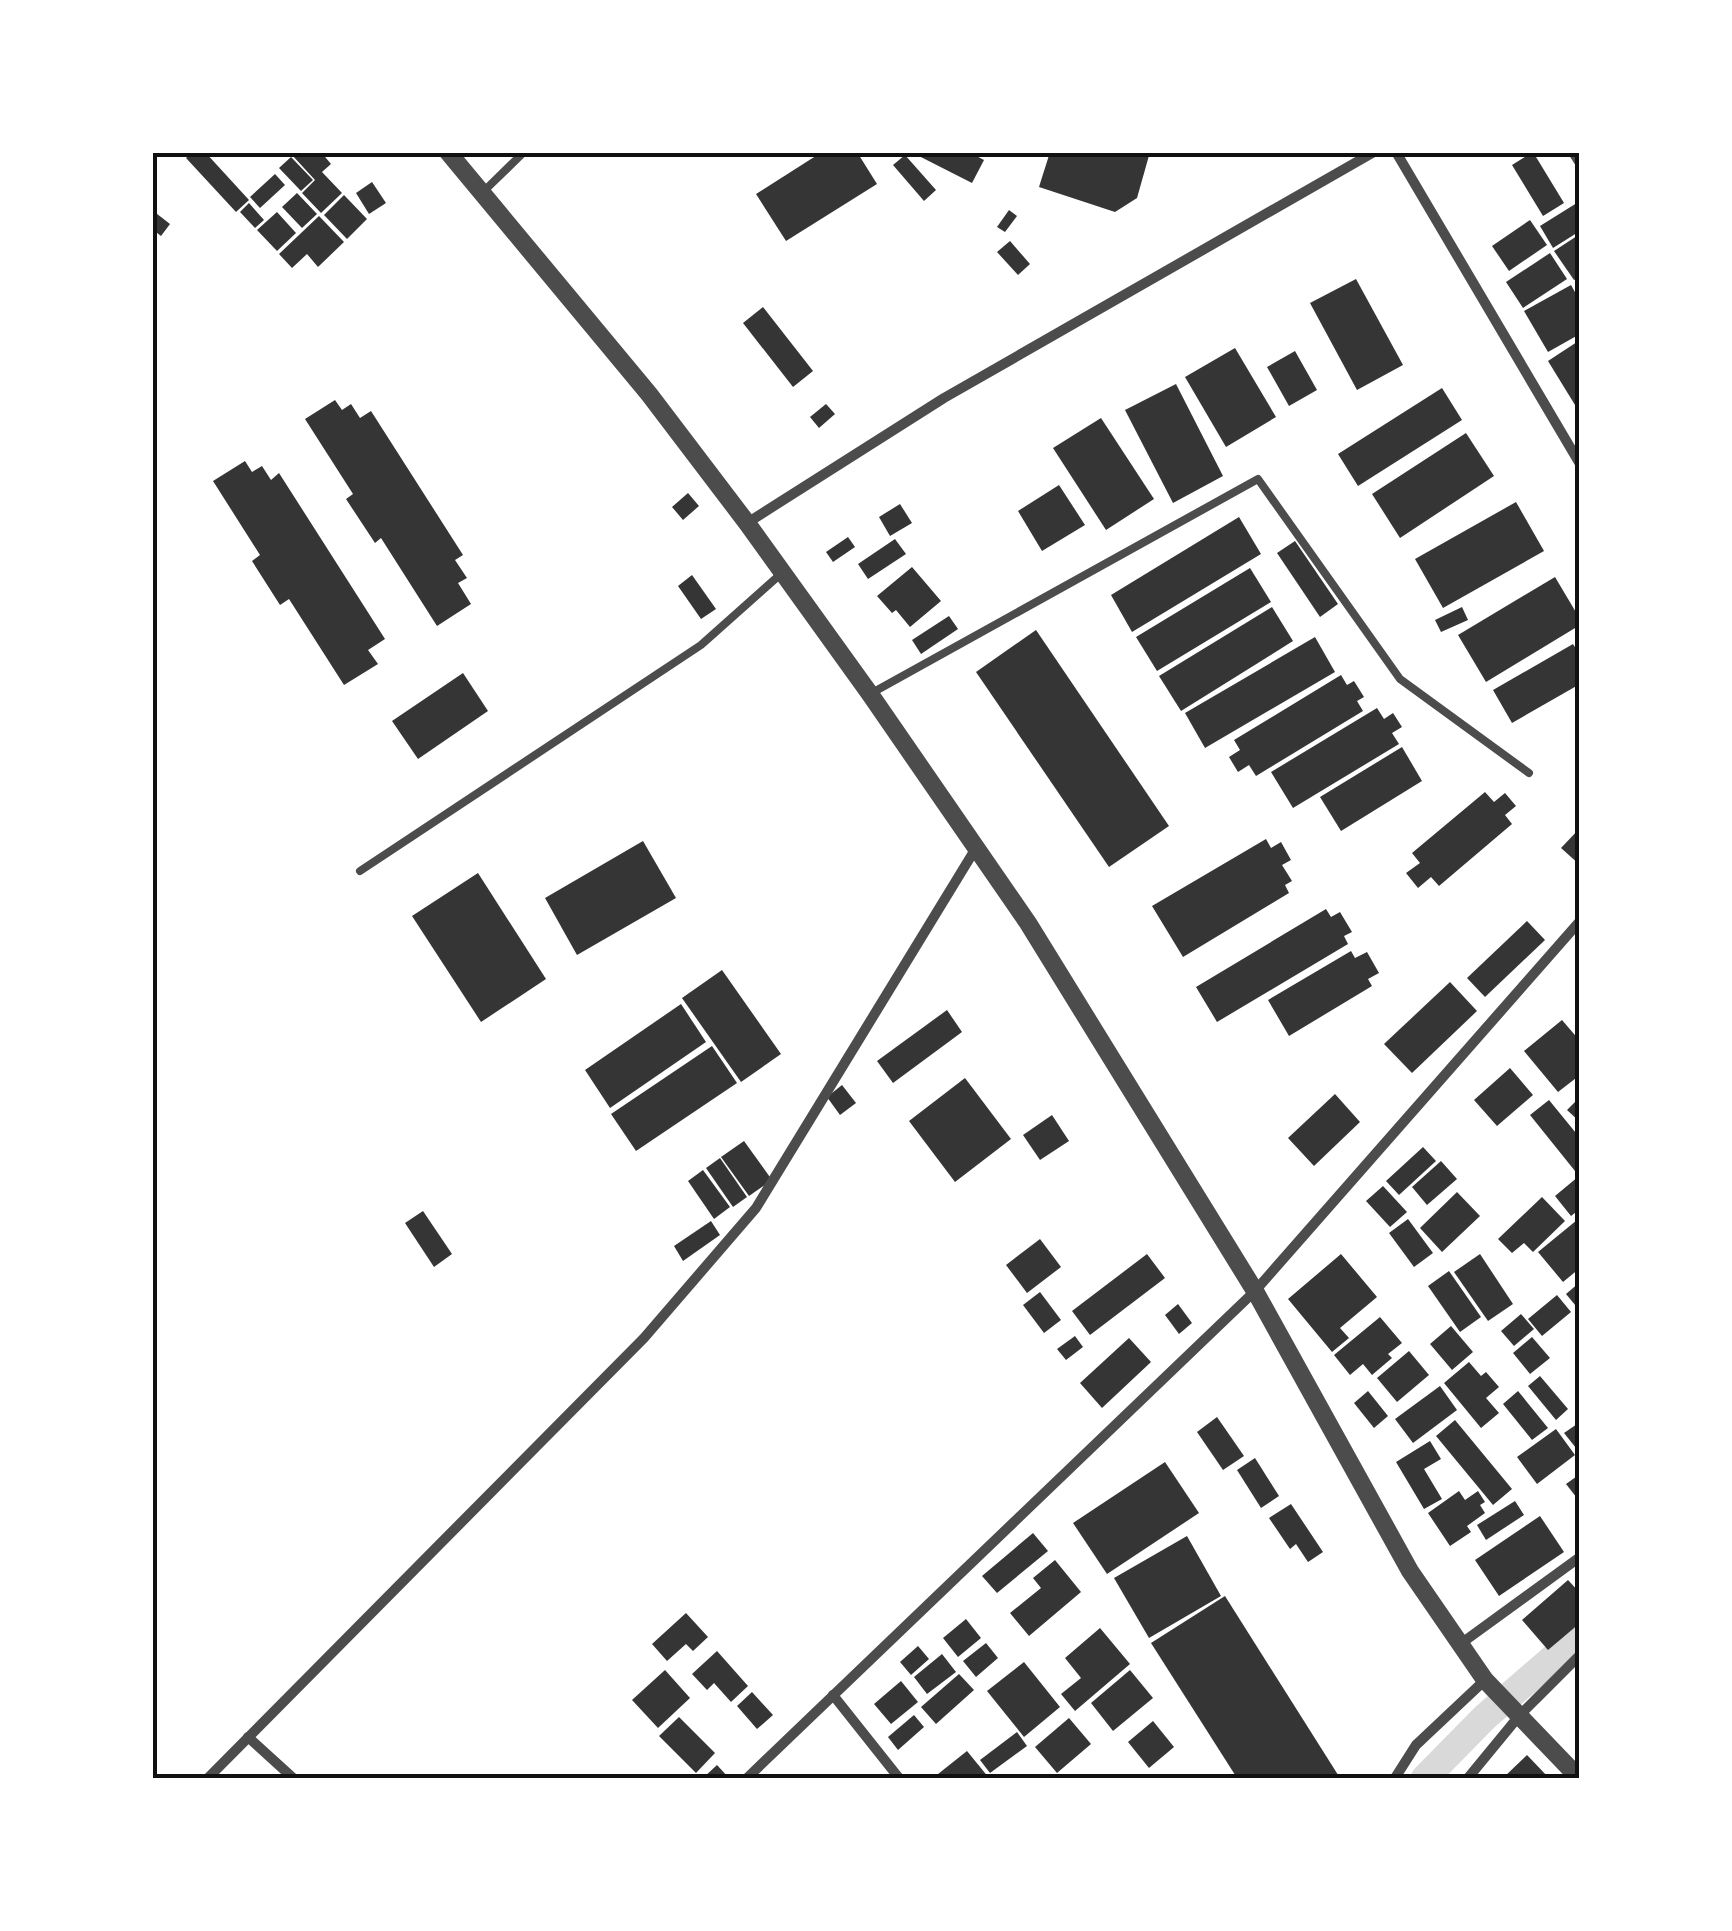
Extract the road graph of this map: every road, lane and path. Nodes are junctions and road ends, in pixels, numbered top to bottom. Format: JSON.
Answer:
{"nodes":[{"id":1,"x":448,"y":152,"type":"edge"},
{"id":2,"x":524,"y":152,"type":"edge"},
{"id":3,"x":1374,"y":152,"type":"edge"},
{"id":4,"x":1396,"y":152,"type":"edge"},
{"id":5,"x":1573,"y":152,"type":"edge"},
{"id":6,"x":1580,"y":163,"type":"edge"},
{"id":7,"x":482,"y":193,"type":"junction"},
{"id":8,"x":1580,"y":464,"type":"edge"},
{"id":9,"x":747,"y":522,"type":"junction"},
{"id":10,"x":783,"y":572,"type":"junction"},
{"id":11,"x":870,"y":694,"type":"junction"},
{"id":12,"x":1530,"y":773,"type":"dead end"},
{"id":13,"x":976,"y":848,"type":"junction"},
{"id":14,"x":360,"y":871,"type":"dead end"},
{"id":15,"x":1580,"y":921,"type":"edge"},
{"id":16,"x":1255,"y":1291,"type":"junction"},
{"id":17,"x":1580,"y":1557,"type":"edge"},
{"id":18,"x":1460,"y":1644,"type":"junction"},
{"id":19,"x":1580,"y":1654,"type":"edge"},
{"id":20,"x":1486,"y":1680,"type":"junction"},
{"id":21,"x":832,"y":1695,"type":"junction"},
{"id":22,"x":1520,"y":1716,"type":"junction"},
{"id":23,"x":248,"y":1737,"type":"junction"},
{"id":24,"x":208,"y":1778,"type":"edge"},
{"id":25,"x":293,"y":1778,"type":"edge"},
{"id":26,"x":747,"y":1778,"type":"edge"},
{"id":27,"x":899,"y":1778,"type":"edge"},
{"id":28,"x":1396,"y":1778,"type":"edge"},
{"id":29,"x":1468,"y":1778,"type":"edge"},
{"id":30,"x":1579,"y":1778,"type":"edge"}],
"edges":[{"from":1,"to":7,"type":"street"},
{"from":2,"to":7,"type":"lane"},
{"from":3,"to":9,"type":"street"},
{"from":4,"to":8,"type":"street"},
{"from":5,"to":6,"type":"street"},
{"from":7,"to":9,"type":"street"},
{"from":9,"to":10,"type":"street"},
{"from":10,"to":11,"type":"street"},
{"from":10,"to":14,"type":"lane"},
{"from":11,"to":12,"type":"lane"},
{"from":11,"to":13,"type":"street"},
{"from":13,"to":16,"type":"street"},
{"from":13,"to":23,"type":"street"},
{"from":15,"to":16,"type":"street"},
{"from":16,"to":18,"type":"street"},
{"from":16,"to":21,"type":"street"},
{"from":17,"to":18,"type":"street"},
{"from":18,"to":20,"type":"street"},
{"from":19,"to":22,"type":"street"},
{"from":20,"to":22,"type":"street"},
{"from":20,"to":28,"type":"street"},
{"from":21,"to":26,"type":"street"},
{"from":21,"to":27,"type":"street"},
{"from":22,"to":29,"type":"street"},
{"from":22,"to":30,"type":"street"},
{"from":23,"to":24,"type":"street"},
{"from":23,"to":25,"type":"street"}]}
